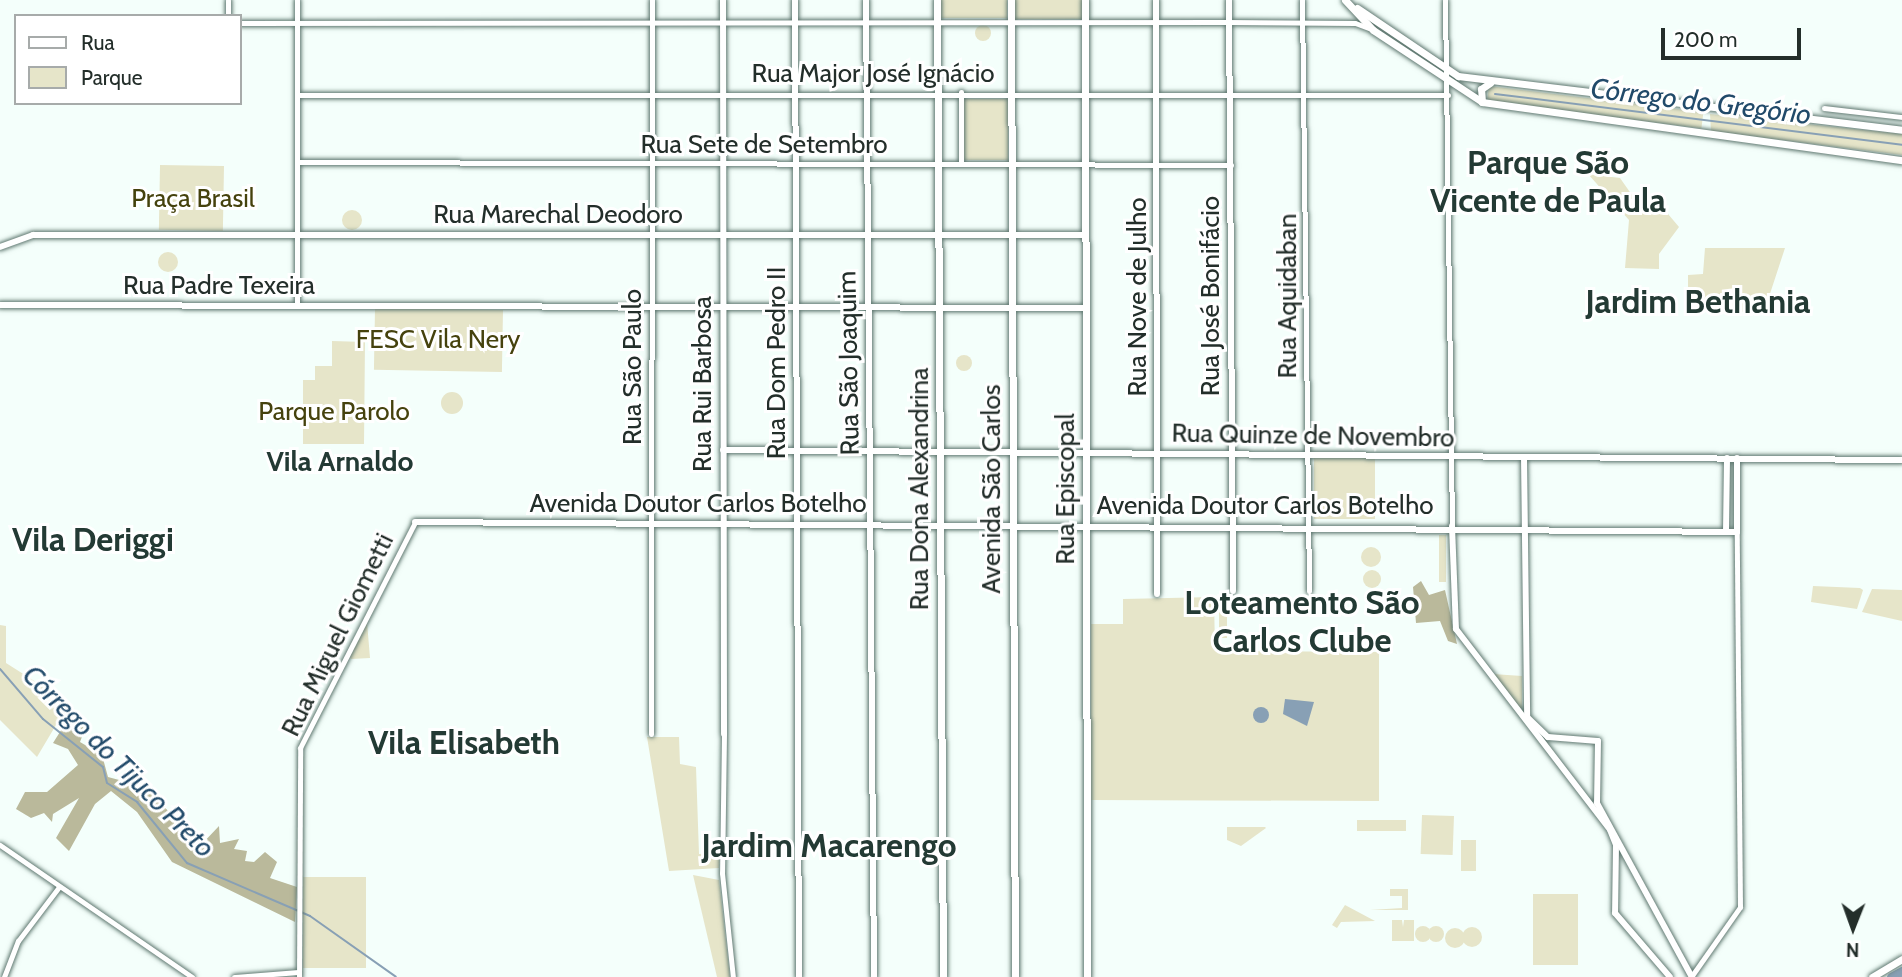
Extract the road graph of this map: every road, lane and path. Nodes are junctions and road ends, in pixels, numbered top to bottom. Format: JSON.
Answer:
{"nodes":[{"id":1,"x":297,"y":0,"type":"edge"},
{"id":2,"x":652,"y":0,"type":"edge"},
{"id":3,"x":723,"y":0,"type":"edge"},
{"id":4,"x":795,"y":0,"type":"edge"},
{"id":5,"x":866,"y":0,"type":"edge"},
{"id":6,"x":937,"y":0,"type":"edge"},
{"id":7,"x":1011,"y":0,"type":"edge"},
{"id":8,"x":1085,"y":0,"type":"edge"},
{"id":9,"x":1156,"y":0,"type":"edge"},
{"id":10,"x":1229,"y":0,"type":"edge"},
{"id":11,"x":1302,"y":0,"type":"edge"},
{"id":12,"x":1345,"y":0,"type":"edge"},
{"id":13,"x":1445,"y":0,"type":"edge"},
{"id":14,"x":866,"y":20,"type":"junction"},
{"id":15,"x":723,"y":21,"type":"junction"},
{"id":16,"x":795,"y":21,"type":"junction"},
{"id":17,"x":937,"y":21,"type":"junction"},
{"id":18,"x":1011,"y":21,"type":"junction"},
{"id":19,"x":297,"y":22,"type":"junction"},
{"id":20,"x":652,"y":22,"type":"junction"},
{"id":21,"x":1085,"y":22,"type":"junction"},
{"id":22,"x":1156,"y":22,"type":"junction"},
{"id":23,"x":1229,"y":22,"type":"junction"},
{"id":24,"x":242,"y":23,"type":"edge"},
{"id":25,"x":1301,"y":23,"type":"junction"},
{"id":26,"x":1373,"y":30,"type":"junction"},
{"id":27,"x":1447,"y":72,"type":"junction"},
{"id":28,"x":1474,"y":80,"type":"junction"},
{"id":29,"x":1491,"y":83,"type":"junction"},
{"id":30,"x":1449,"y":84,"type":"junction"},
{"id":31,"x":794,"y":92,"type":"junction"},
{"id":32,"x":867,"y":92,"type":"junction"},
{"id":33,"x":938,"y":92,"type":"junction"},
{"id":34,"x":961,"y":92,"type":"junction"},
{"id":35,"x":1012,"y":92,"type":"junction"},
{"id":36,"x":1085,"y":92,"type":"junction"},
{"id":37,"x":1156,"y":93,"type":"junction"},
{"id":38,"x":652,"y":94,"type":"junction"},
{"id":39,"x":723,"y":94,"type":"junction"},
{"id":40,"x":1229,"y":94,"type":"junction"},
{"id":41,"x":298,"y":95,"type":"junction"},
{"id":42,"x":1304,"y":95,"type":"junction"},
{"id":43,"x":1448,"y":95,"type":"junction"},
{"id":44,"x":1471,"y":97,"type":"junction"},
{"id":45,"x":1482,"y":102,"type":"junction"},
{"id":46,"x":1825,"y":108,"type":"dead end"},
{"id":47,"x":1902,"y":117,"type":"edge"},
{"id":48,"x":1902,"y":130,"type":"edge"},
{"id":49,"x":1902,"y":160,"type":"edge"},
{"id":50,"x":298,"y":162,"type":"junction"},
{"id":51,"x":939,"y":163,"type":"junction"},
{"id":52,"x":961,"y":163,"type":"junction"},
{"id":53,"x":652,"y":164,"type":"junction"},
{"id":54,"x":867,"y":164,"type":"junction"},
{"id":55,"x":1013,"y":164,"type":"junction"},
{"id":56,"x":1085,"y":164,"type":"junction"},
{"id":57,"x":724,"y":165,"type":"junction"},
{"id":58,"x":796,"y":165,"type":"junction"},
{"id":59,"x":1157,"y":165,"type":"junction"},
{"id":60,"x":1231,"y":165,"type":"junction"},
{"id":61,"x":297,"y":234,"type":"junction"},
{"id":62,"x":652,"y":234,"type":"junction"},
{"id":63,"x":723,"y":235,"type":"junction"},
{"id":64,"x":795,"y":235,"type":"junction"},
{"id":65,"x":867,"y":235,"type":"junction"},
{"id":66,"x":939,"y":235,"type":"junction"},
{"id":67,"x":1013,"y":235,"type":"junction"},
{"id":68,"x":1084,"y":235,"type":"junction"},
{"id":69,"x":0,"y":247,"type":"edge"},
{"id":70,"x":297,"y":304,"type":"junction"},
{"id":71,"x":0,"y":305,"type":"edge"},
{"id":72,"x":652,"y":305,"type":"junction"},
{"id":73,"x":723,"y":306,"type":"junction"},
{"id":74,"x":795,"y":307,"type":"junction"},
{"id":75,"x":1012,"y":307,"type":"junction"},
{"id":76,"x":868,"y":308,"type":"junction"},
{"id":77,"x":939,"y":308,"type":"junction"},
{"id":78,"x":1085,"y":308,"type":"junction"},
{"id":79,"x":723,"y":450,"type":"junction"},
{"id":80,"x":797,"y":451,"type":"junction"},
{"id":81,"x":1013,"y":451,"type":"junction"},
{"id":82,"x":869,"y":452,"type":"junction"},
{"id":83,"x":942,"y":452,"type":"junction"},
{"id":84,"x":1229,"y":453,"type":"junction"},
{"id":85,"x":1310,"y":453,"type":"junction"},
{"id":86,"x":1088,"y":454,"type":"junction"},
{"id":87,"x":1158,"y":454,"type":"junction"},
{"id":88,"x":1449,"y":457,"type":"junction"},
{"id":89,"x":1524,"y":457,"type":"junction"},
{"id":90,"x":1727,"y":458,"type":"junction"},
{"id":91,"x":1737,"y":458,"type":"junction"},
{"id":92,"x":1902,"y":460,"type":"edge"},
{"id":93,"x":1726,"y":467,"type":"junction"},
{"id":94,"x":1738,"y":468,"type":"junction"},
{"id":95,"x":1726,"y":520,"type":"junction"},
{"id":96,"x":1737,"y":520,"type":"junction"},
{"id":97,"x":415,"y":522,"type":"joint"},
{"id":98,"x":652,"y":523,"type":"junction"},
{"id":99,"x":722,"y":523,"type":"junction"},
{"id":100,"x":797,"y":523,"type":"junction"},
{"id":101,"x":1014,"y":523,"type":"junction"},
{"id":102,"x":1157,"y":523,"type":"junction"},
{"id":103,"x":870,"y":524,"type":"junction"},
{"id":104,"x":942,"y":524,"type":"junction"},
{"id":105,"x":1230,"y":524,"type":"junction"},
{"id":106,"x":1088,"y":525,"type":"junction"},
{"id":107,"x":1310,"y":525,"type":"junction"},
{"id":108,"x":1452,"y":526,"type":"junction"},
{"id":109,"x":1526,"y":527,"type":"junction"},
{"id":110,"x":1726,"y":531,"type":"junction"},
{"id":111,"x":1737,"y":532,"type":"junction"},
{"id":112,"x":1233,"y":591,"type":"dead end"},
{"id":113,"x":1309,"y":592,"type":"dead end"},
{"id":114,"x":1157,"y":594,"type":"dead end"},
{"id":115,"x":1525,"y":718,"type":"junction"},
{"id":116,"x":651,"y":734,"type":"dead end"},
{"id":117,"x":724,"y":734,"type":"joint"},
{"id":118,"x":1562,"y":740,"type":"junction"},
{"id":119,"x":1554,"y":753,"type":"junction"},
{"id":120,"x":1597,"y":787,"type":"junction"},
{"id":121,"x":1583,"y":795,"type":"junction"},
{"id":122,"x":0,"y":845,"type":"edge"},
{"id":123,"x":1629,"y":854,"type":"junction"},
{"id":124,"x":1615,"y":858,"type":"junction"},
{"id":125,"x":59,"y":887,"type":"junction"},
{"id":126,"x":1902,"y":959,"type":"edge"},
{"id":127,"x":299,"y":974,"type":"edge"},
{"id":128,"x":4,"y":977,"type":"edge"},
{"id":129,"x":192,"y":977,"type":"edge"},
{"id":130,"x":234,"y":977,"type":"edge"},
{"id":131,"x":733,"y":977,"type":"edge"},
{"id":132,"x":799,"y":977,"type":"edge"},
{"id":133,"x":874,"y":977,"type":"edge"},
{"id":134,"x":943,"y":977,"type":"edge"},
{"id":135,"x":1015,"y":977,"type":"edge"},
{"id":136,"x":1087,"y":977,"type":"edge"},
{"id":137,"x":1670,"y":977,"type":"edge"},
{"id":138,"x":1691,"y":977,"type":"edge"},
{"id":139,"x":1872,"y":977,"type":"edge"}],
"edges":[{"from":1,"to":19,"type":"street"},
{"from":2,"to":20,"type":"street","name":"Rua São Paulo"},
{"from":3,"to":15,"type":"main road","name":"Rua Rui Barbosa"},
{"from":4,"to":16,"type":"main road","name":"Rua Dom Pedro II"},
{"from":5,"to":14,"type":"main road","name":"Rua São Joaquim"},
{"from":6,"to":17,"type":"main road","name":"Rua Dona Alexandrina"},
{"from":7,"to":18,"type":"main road","name":"Avenida São Carlos"},
{"from":8,"to":21,"type":"main road","name":"Rua Episcopal"},
{"from":9,"to":22,"type":"main road","name":"Rua Nove de Julho"},
{"from":10,"to":23,"type":"main road","name":"Rua José Bonifácio"},
{"from":11,"to":25,"type":"street","name":"Rua Aquidaban"},
{"from":12,"to":26,"type":"main road"},
{"from":12,"to":27,"type":"main road"},
{"from":13,"to":27,"type":"street"},
{"from":14,"to":16,"type":"street"},
{"from":14,"to":17,"type":"street"},
{"from":14,"to":32,"type":"main road","name":"Rua São Joaquim"},
{"from":15,"to":16,"type":"street"},
{"from":15,"to":20,"type":"street"},
{"from":15,"to":39,"type":"main road","name":"Rua Rui Barbosa"},
{"from":16,"to":31,"type":"main road","name":"Rua Dom Pedro II"},
{"from":17,"to":18,"type":"street"},
{"from":17,"to":33,"type":"main road","name":"Rua Dona Alexandrina"},
{"from":18,"to":21,"type":"street"},
{"from":18,"to":35,"type":"main road","name":"Avenida São Carlos"},
{"from":19,"to":20,"type":"street"},
{"from":19,"to":24,"type":"street"},
{"from":19,"to":41,"type":"street"},
{"from":20,"to":38,"type":"street","name":"Rua São Paulo"},
{"from":21,"to":22,"type":"street"},
{"from":21,"to":36,"type":"main road","name":"Rua Episcopal"},
{"from":22,"to":23,"type":"street"},
{"from":22,"to":37,"type":"main road","name":"Rua Nove de Julho"},
{"from":23,"to":25,"type":"street"},
{"from":23,"to":40,"type":"main road","name":"Rua José Bonifácio"},
{"from":25,"to":26,"type":"street"},
{"from":25,"to":42,"type":"street","name":"Rua Aquidaban"},
{"from":26,"to":30,"type":"main road"},
{"from":27,"to":28,"type":"main road"},
{"from":27,"to":30,"type":"street"},
{"from":28,"to":29,"type":"main road"},
{"from":28,"to":44,"type":"main road"},
{"from":29,"to":45,"type":"main road"},
{"from":29,"to":48,"type":"main road"},
{"from":30,"to":43,"type":"street"},
{"from":30,"to":44,"type":"main road"},
{"from":31,"to":32,"type":"street","name":"Rua Major José Ignácio"},
{"from":31,"to":39,"type":"street","name":"Rua Major José Ignácio"},
{"from":31,"to":58,"type":"main road","name":"Rua Dom Pedro II"},
{"from":32,"to":33,"type":"street","name":"Rua Major José Ignácio"},
{"from":32,"to":54,"type":"main road","name":"Rua São Joaquim"},
{"from":33,"to":34,"type":"street","name":"Rua Major José Ignácio"},
{"from":33,"to":51,"type":"main road","name":"Rua Dona Alexandrina"},
{"from":34,"to":35,"type":"street","name":"Rua Major José Ignácio"},
{"from":34,"to":52,"type":"street"},
{"from":35,"to":36,"type":"street","name":"Rua Major José Ignácio"},
{"from":35,"to":55,"type":"main road","name":"Avenida São Carlos"},
{"from":36,"to":37,"type":"street","name":"Rua Major José Ignácio"},
{"from":36,"to":56,"type":"main road","name":"Rua Episcopal"},
{"from":37,"to":40,"type":"street","name":"Rua Major José Ignácio"},
{"from":37,"to":59,"type":"main road","name":"Rua Nove de Julho"},
{"from":38,"to":39,"type":"street","name":"Rua Major José Ignácio"},
{"from":38,"to":41,"type":"street","name":"Rua Major José Ignácio"},
{"from":38,"to":53,"type":"street","name":"Rua São Paulo"},
{"from":39,"to":57,"type":"main road","name":"Rua Rui Barbosa"},
{"from":40,"to":42,"type":"street","name":"Rua Major José Ignácio"},
{"from":40,"to":60,"type":"main road","name":"Rua José Bonifácio"},
{"from":41,"to":50,"type":"street"},
{"from":42,"to":43,"type":"street","name":"Rua Major José Ignácio"},
{"from":42,"to":85,"type":"street","name":"Rua Aquidaban"},
{"from":43,"to":88,"type":"street"},
{"from":44,"to":45,"type":"main road"},
{"from":45,"to":49,"type":"main road"},
{"from":46,"to":47,"type":"street"},
{"from":50,"to":53,"type":"street","name":"Rua Sete de Setembro"},
{"from":50,"to":61,"type":"street"},
{"from":51,"to":52,"type":"street","name":"Rua Sete de Setembro"},
{"from":51,"to":54,"type":"street","name":"Rua Sete de Setembro"},
{"from":51,"to":66,"type":"main road","name":"Rua Dona Alexandrina"},
{"from":52,"to":55,"type":"street","name":"Rua Sete de Setembro"},
{"from":53,"to":57,"type":"street","name":"Rua Sete de Setembro"},
{"from":53,"to":62,"type":"street","name":"Rua São Paulo"},
{"from":54,"to":58,"type":"street","name":"Rua Sete de Setembro"},
{"from":54,"to":65,"type":"main road","name":"Rua São Joaquim"},
{"from":55,"to":56,"type":"street","name":"Rua Sete de Setembro"},
{"from":55,"to":67,"type":"main road","name":"Avenida São Carlos"},
{"from":56,"to":59,"type":"street","name":"Rua Sete de Setembro"},
{"from":56,"to":68,"type":"main road","name":"Rua Episcopal"},
{"from":57,"to":58,"type":"street","name":"Rua Sete de Setembro"},
{"from":57,"to":63,"type":"main road","name":"Rua Rui Barbosa"},
{"from":58,"to":64,"type":"main road","name":"Rua Dom Pedro II"},
{"from":59,"to":60,"type":"street","name":"Rua Sete de Setembro"},
{"from":59,"to":87,"type":"main road","name":"Rua Nove de Julho"},
{"from":60,"to":84,"type":"main road","name":"Rua José Bonifácio"},
{"from":61,"to":62,"type":"main road","name":"Rua Marechal Deodoro"},
{"from":61,"to":69,"type":"main road","name":"Rua Marechal Deodoro"},
{"from":61,"to":70,"type":"street"},
{"from":62,"to":63,"type":"main road","name":"Rua Marechal Deodoro"},
{"from":62,"to":72,"type":"street","name":"Rua São Paulo"},
{"from":63,"to":64,"type":"main road","name":"Rua Marechal Deodoro"},
{"from":63,"to":73,"type":"main road","name":"Rua Rui Barbosa"},
{"from":64,"to":65,"type":"main road","name":"Rua Marechal Deodoro"},
{"from":64,"to":74,"type":"main road","name":"Rua Dom Pedro II"},
{"from":65,"to":66,"type":"main road","name":"Rua Marechal Deodoro"},
{"from":65,"to":76,"type":"main road","name":"Rua São Joaquim"},
{"from":66,"to":67,"type":"main road","name":"Rua Marechal Deodoro"},
{"from":66,"to":77,"type":"main road","name":"Rua Dona Alexandrina"},
{"from":67,"to":68,"type":"main road","name":"Rua Marechal Deodoro"},
{"from":67,"to":75,"type":"main road","name":"Avenida São Carlos"},
{"from":68,"to":78,"type":"main road","name":"Rua Episcopal"},
{"from":70,"to":71,"type":"main road","name":"Rua Padre Texeira"},
{"from":70,"to":72,"type":"main road","name":"Rua Padre Texeira"},
{"from":72,"to":73,"type":"main road"},
{"from":72,"to":98,"type":"street","name":"Rua São Paulo"},
{"from":73,"to":74,"type":"main road"},
{"from":73,"to":79,"type":"main road","name":"Rua Rui Barbosa"},
{"from":74,"to":76,"type":"main road"},
{"from":74,"to":80,"type":"main road","name":"Rua Dom Pedro II"},
{"from":75,"to":77,"type":"main road"},
{"from":75,"to":78,"type":"main road"},
{"from":75,"to":81,"type":"main road","name":"Avenida São Carlos"},
{"from":76,"to":77,"type":"main road"},
{"from":76,"to":82,"type":"main road","name":"Rua São Joaquim"},
{"from":77,"to":83,"type":"main road","name":"Rua Dona Alexandrina"},
{"from":78,"to":86,"type":"main road","name":"Rua Episcopal"},
{"from":79,"to":80,"type":"main road","name":"Rua Quinze de Novembro"},
{"from":79,"to":99,"type":"main road","name":"Rua Rui Barbosa"},
{"from":80,"to":82,"type":"main road","name":"Rua Quinze de Novembro"},
{"from":80,"to":100,"type":"main road","name":"Rua Dom Pedro II"},
{"from":81,"to":83,"type":"main road","name":"Rua Quinze de Novembro"},
{"from":81,"to":86,"type":"main road","name":"Rua Quinze de Novembro"},
{"from":81,"to":101,"type":"main road","name":"Avenida São Carlos"},
{"from":82,"to":83,"type":"main road","name":"Rua Quinze de Novembro"},
{"from":82,"to":103,"type":"main road","name":"Rua São Joaquim"},
{"from":83,"to":104,"type":"main road","name":"Rua Dona Alexandrina"},
{"from":84,"to":85,"type":"main road","name":"Rua Quinze de Novembro"},
{"from":84,"to":87,"type":"main road","name":"Rua Quinze de Novembro"},
{"from":84,"to":105,"type":"main road","name":"Rua José Bonifácio"},
{"from":85,"to":88,"type":"main road","name":"Rua Quinze de Novembro"},
{"from":85,"to":107,"type":"street","name":"Rua Aquidaban"},
{"from":86,"to":87,"type":"main road","name":"Rua Quinze de Novembro"},
{"from":86,"to":106,"type":"main road","name":"Rua Episcopal"},
{"from":87,"to":102,"type":"main road","name":"Rua Nove de Julho"},
{"from":88,"to":89,"type":"main road","name":"Rua Quinze de Novembro"},
{"from":88,"to":108,"type":"street"},
{"from":89,"to":90,"type":"main road","name":"Rua Quinze de Novembro"},
{"from":89,"to":109,"type":"main road"},
{"from":90,"to":91,"type":"main road","name":"Rua Quinze de Novembro"},
{"from":90,"to":93,"type":"main road"},
{"from":91,"to":92,"type":"main road","name":"Rua Quinze de Novembro"},
{"from":91,"to":94,"type":"main road"},
{"from":93,"to":94,"type":"main road"},
{"from":93,"to":95,"type":"main road"},
{"from":94,"to":96,"type":"main road"},
{"from":95,"to":96,"type":"main road"},
{"from":95,"to":110,"type":"main road"},
{"from":96,"to":111,"type":"main road"},
{"from":97,"to":98,"type":"main road","name":"Avenida Doutor Carlos Botelho"},
{"from":97,"to":127,"type":"street","name":"Rua Miguel Giometti"},
{"from":98,"to":99,"type":"main road","name":"Avenida Doutor Carlos Botelho"},
{"from":98,"to":116,"type":"street","name":"Rua São Paulo"},
{"from":99,"to":100,"type":"main road","name":"Avenida Doutor Carlos Botelho"},
{"from":99,"to":117,"type":"main road","name":"Rua Rui Barbosa"},
{"from":100,"to":103,"type":"main road","name":"Avenida Doutor Carlos Botelho"},
{"from":100,"to":132,"type":"main road","name":"Rua Dom Pedro II"},
{"from":101,"to":104,"type":"main road","name":"Avenida Doutor Carlos Botelho"},
{"from":101,"to":106,"type":"main road","name":"Avenida Doutor Carlos Botelho"},
{"from":101,"to":135,"type":"main road","name":"Avenida São Carlos"},
{"from":102,"to":105,"type":"main road","name":"Avenida Doutor Carlos Botelho"},
{"from":102,"to":106,"type":"main road","name":"Avenida Doutor Carlos Botelho"},
{"from":102,"to":114,"type":"main road","name":"Rua Nove de Julho"},
{"from":103,"to":104,"type":"main road","name":"Avenida Doutor Carlos Botelho"},
{"from":103,"to":133,"type":"main road","name":"Rua São Joaquim"},
{"from":104,"to":134,"type":"main road","name":"Rua Dona Alexandrina"},
{"from":105,"to":107,"type":"main road","name":"Avenida Doutor Carlos Botelho"},
{"from":105,"to":112,"type":"main road","name":"Rua José Bonifácio"},
{"from":106,"to":136,"type":"main road","name":"Rua Episcopal"},
{"from":107,"to":108,"type":"main road","name":"Avenida Doutor Carlos Botelho"},
{"from":107,"to":113,"type":"street","name":"Rua Aquidaban"},
{"from":108,"to":109,"type":"main road","name":"Avenida Doutor Carlos Botelho"},
{"from":108,"to":115,"type":"main road"},
{"from":109,"to":110,"type":"main road","name":"Avenida Doutor Carlos Botelho"},
{"from":109,"to":115,"type":"main road"},
{"from":110,"to":111,"type":"main road","name":"Avenida Doutor Carlos Botelho"},
{"from":111,"to":138,"type":"street"},
{"from":115,"to":118,"type":"main road"},
{"from":115,"to":119,"type":"main road"},
{"from":117,"to":131,"type":"street","name":"Rua Rui Barbosa"},
{"from":118,"to":119,"type":"main road"},
{"from":118,"to":120,"type":"main road"},
{"from":119,"to":121,"type":"main road"},
{"from":120,"to":121,"type":"main road"},
{"from":120,"to":123,"type":"main road"},
{"from":121,"to":124,"type":"main road"},
{"from":122,"to":125,"type":"street"},
{"from":123,"to":124,"type":"main road"},
{"from":123,"to":138,"type":"main road"},
{"from":124,"to":137,"type":"main road"},
{"from":125,"to":128,"type":"street"},
{"from":125,"to":129,"type":"street"},
{"from":126,"to":139,"type":"main road"},
{"from":127,"to":130,"type":"street"}]}
